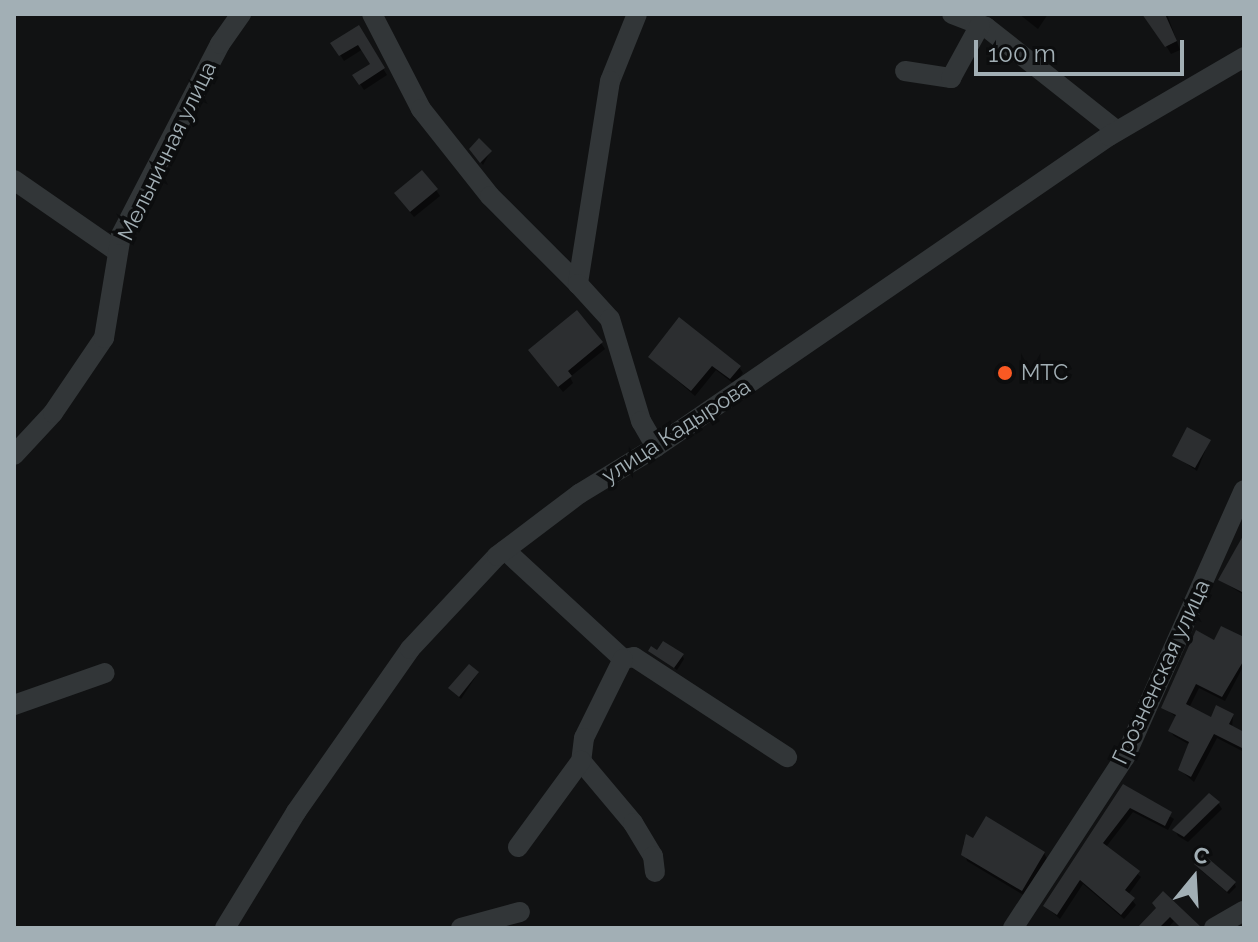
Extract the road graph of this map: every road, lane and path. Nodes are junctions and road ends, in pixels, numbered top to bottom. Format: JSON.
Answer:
{"nodes":[{"id":1,"x":241,"y":14,"type":"edge"},
{"id":2,"x":372,"y":14,"type":"edge"},
{"id":3,"x":637,"y":14,"type":"edge"},
{"id":4,"x":952,"y":14,"type":"edge"},
{"id":5,"x":985,"y":22,"type":"edge"},
{"id":6,"x":1244,"y":57,"type":"edge"},
{"id":7,"x":905,"y":71,"type":"dead end"},
{"id":8,"x":1117,"y":131,"type":"junction"},
{"id":9,"x":14,"y":180,"type":"edge"},
{"id":10,"x":118,"y":252,"type":"junction"},
{"id":11,"x":578,"y":284,"type":"junction"},
{"id":12,"x":656,"y":447,"type":"junction"},
{"id":13,"x":14,"y":455,"type":"edge"},
{"id":14,"x":1244,"y":490,"type":"edge"},
{"id":15,"x":505,"y":550,"type":"junction"},
{"id":16,"x":623,"y":659,"type":"junction"},
{"id":17,"x":105,"y":673,"type":"dead end"},
{"id":18,"x":14,"y":705,"type":"edge"},
{"id":19,"x":787,"y":757,"type":"dead end"},
{"id":20,"x":581,"y":761,"type":"junction"},
{"id":21,"x":518,"y":847,"type":"dead end"},
{"id":22,"x":655,"y":872,"type":"dead end"},
{"id":23,"x":1244,"y":911,"type":"edge"},
{"id":24,"x":520,"y":912,"type":"dead end"},
{"id":25,"x":225,"y":928,"type":"edge"},
{"id":26,"x":461,"y":928,"type":"edge"},
{"id":27,"x":1013,"y":928,"type":"edge"},
{"id":28,"x":1214,"y":928,"type":"edge"}],
"edges":[{"from":1,"to":10,"type":"street","name":"Мельничная улица"},
{"from":2,"to":11,"type":"street"},
{"from":3,"to":11,"type":"street"},
{"from":4,"to":5,"type":"street"},
{"from":5,"to":7,"type":"street"},
{"from":5,"to":8,"type":"street"},
{"from":6,"to":8,"type":"street","name":"улица Кадырова"},
{"from":8,"to":12,"type":"street","name":"улица Кадырова"},
{"from":9,"to":10,"type":"street"},
{"from":10,"to":13,"type":"street","name":"Мельничная улица"},
{"from":11,"to":12,"type":"street"},
{"from":12,"to":15,"type":"street","name":"улица Кадырова"},
{"from":14,"to":27,"type":"street","name":"Грозненская улица"},
{"from":15,"to":16,"type":"street"},
{"from":15,"to":25,"type":"street","name":"улица Кадырова"},
{"from":16,"to":19,"type":"street"},
{"from":16,"to":20,"type":"street"},
{"from":17,"to":18,"type":"street"},
{"from":20,"to":21,"type":"street"},
{"from":20,"to":22,"type":"street"},
{"from":23,"to":28,"type":"street"},
{"from":24,"to":26,"type":"street"}]}
